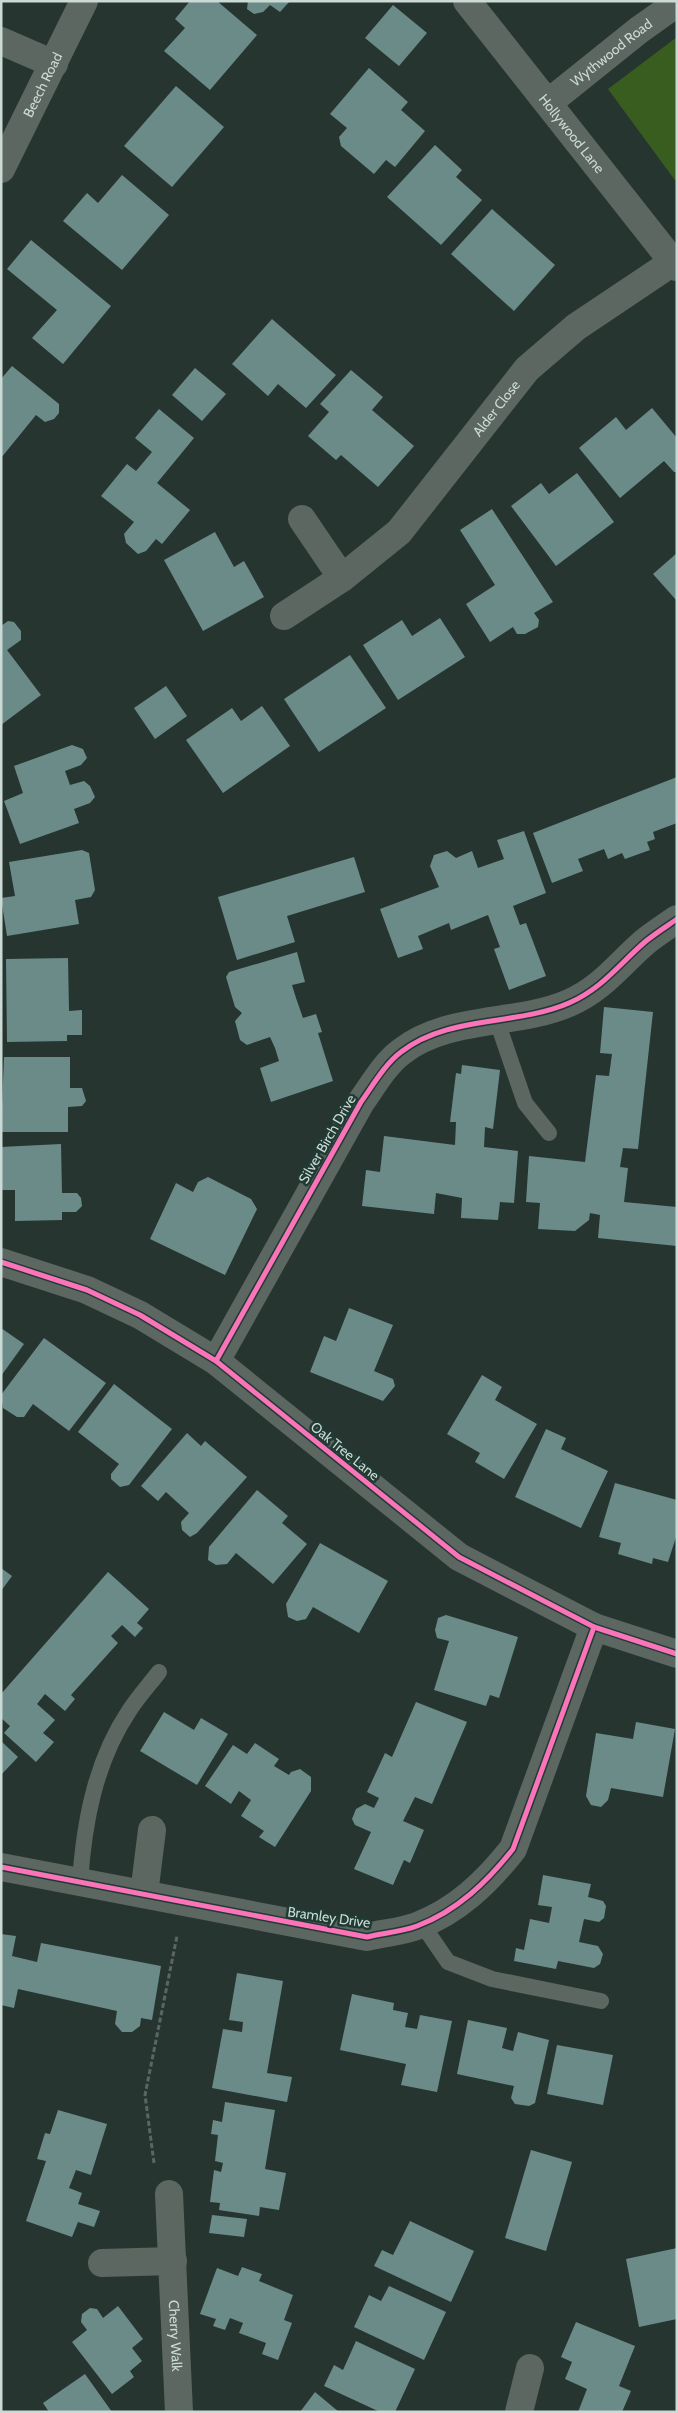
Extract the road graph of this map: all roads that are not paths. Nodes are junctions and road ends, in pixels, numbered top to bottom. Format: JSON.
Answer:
{"nodes":[{"id":1,"x":84,"y":1,"type":"edge"},
{"id":2,"x":467,"y":1,"type":"edge"},
{"id":3,"x":677,"y":3,"type":"edge"},
{"id":4,"x":1,"y":41,"type":"edge"},
{"id":5,"x":54,"y":64,"type":"junction"},
{"id":6,"x":548,"y":103,"type":"junction"},
{"id":7,"x":1,"y":169,"type":"edge"},
{"id":8,"x":675,"y":264,"type":"edge"},
{"id":9,"x":302,"y":519,"type":"dead end"},
{"id":10,"x":342,"y":578,"type":"junction"},
{"id":11,"x":284,"y":616,"type":"dead end"},
{"id":12,"x":677,"y":919,"type":"edge"},
{"id":13,"x":497,"y":1021,"type":"junction"},
{"id":14,"x":549,"y":1133,"type":"dead end"},
{"id":15,"x":1,"y":1262,"type":"edge"},
{"id":16,"x":216,"y":1361,"type":"junction"},
{"id":17,"x":594,"y":1627,"type":"junction"},
{"id":18,"x":677,"y":1654,"type":"edge"},
{"id":19,"x":159,"y":1672,"type":"dead end"},
{"id":20,"x":152,"y":1830,"type":"dead end"},
{"id":21,"x":1,"y":1867,"type":"edge"},
{"id":22,"x":80,"y":1882,"type":"junction"},
{"id":23,"x":144,"y":1894,"type":"junction"},
{"id":24,"x":422,"y":1924,"type":"junction"},
{"id":25,"x":601,"y":2001,"type":"dead end"},
{"id":26,"x":169,"y":2194,"type":"road end"},
{"id":27,"x":173,"y":2261,"type":"junction"},
{"id":28,"x":102,"y":2263,"type":"dead end"},
{"id":29,"x":530,"y":2368,"type":"dead end"},
{"id":30,"x":178,"y":2412,"type":"edge"},
{"id":31,"x":519,"y":2412,"type":"edge"}],
"edges":[{"from":1,"to":5,"type":"street","name":"Beech Road"},
{"from":2,"to":6,"type":"street","name":"Hollywood Lane"},
{"from":3,"to":6,"type":"street","name":"Wythwood Road"},
{"from":4,"to":5,"type":"street"},
{"from":5,"to":7,"type":"street","name":"Beech Road"},
{"from":6,"to":8,"type":"street","name":"Hollywood Lane"},
{"from":8,"to":10,"type":"street","name":"Alder Close"},
{"from":9,"to":10,"type":"street"},
{"from":10,"to":11,"type":"street","name":"Alder Close"},
{"from":12,"to":13,"type":"street","name":"Silver Birch Drive"},
{"from":13,"to":14,"type":"lane"},
{"from":13,"to":16,"type":"street","name":"Silver Birch Drive"},
{"from":15,"to":16,"type":"street","name":"Oak Tree Lane"},
{"from":16,"to":17,"type":"street","name":"Oak Tree Lane"},
{"from":17,"to":18,"type":"street","name":"Oak Tree Lane"},
{"from":17,"to":24,"type":"street","name":"Bramley Drive"},
{"from":19,"to":22,"type":"lane"},
{"from":20,"to":23,"type":"street"},
{"from":21,"to":22,"type":"street","name":"Bramley Drive"},
{"from":22,"to":23,"type":"street","name":"Bramley Drive"},
{"from":23,"to":24,"type":"street","name":"Bramley Drive"},
{"from":24,"to":25,"type":"lane"},
{"from":26,"to":27,"type":"street","name":"Cherry Walk"},
{"from":27,"to":28,"type":"street"},
{"from":27,"to":30,"type":"street","name":"Cherry Walk"},
{"from":29,"to":31,"type":"street"}]}
